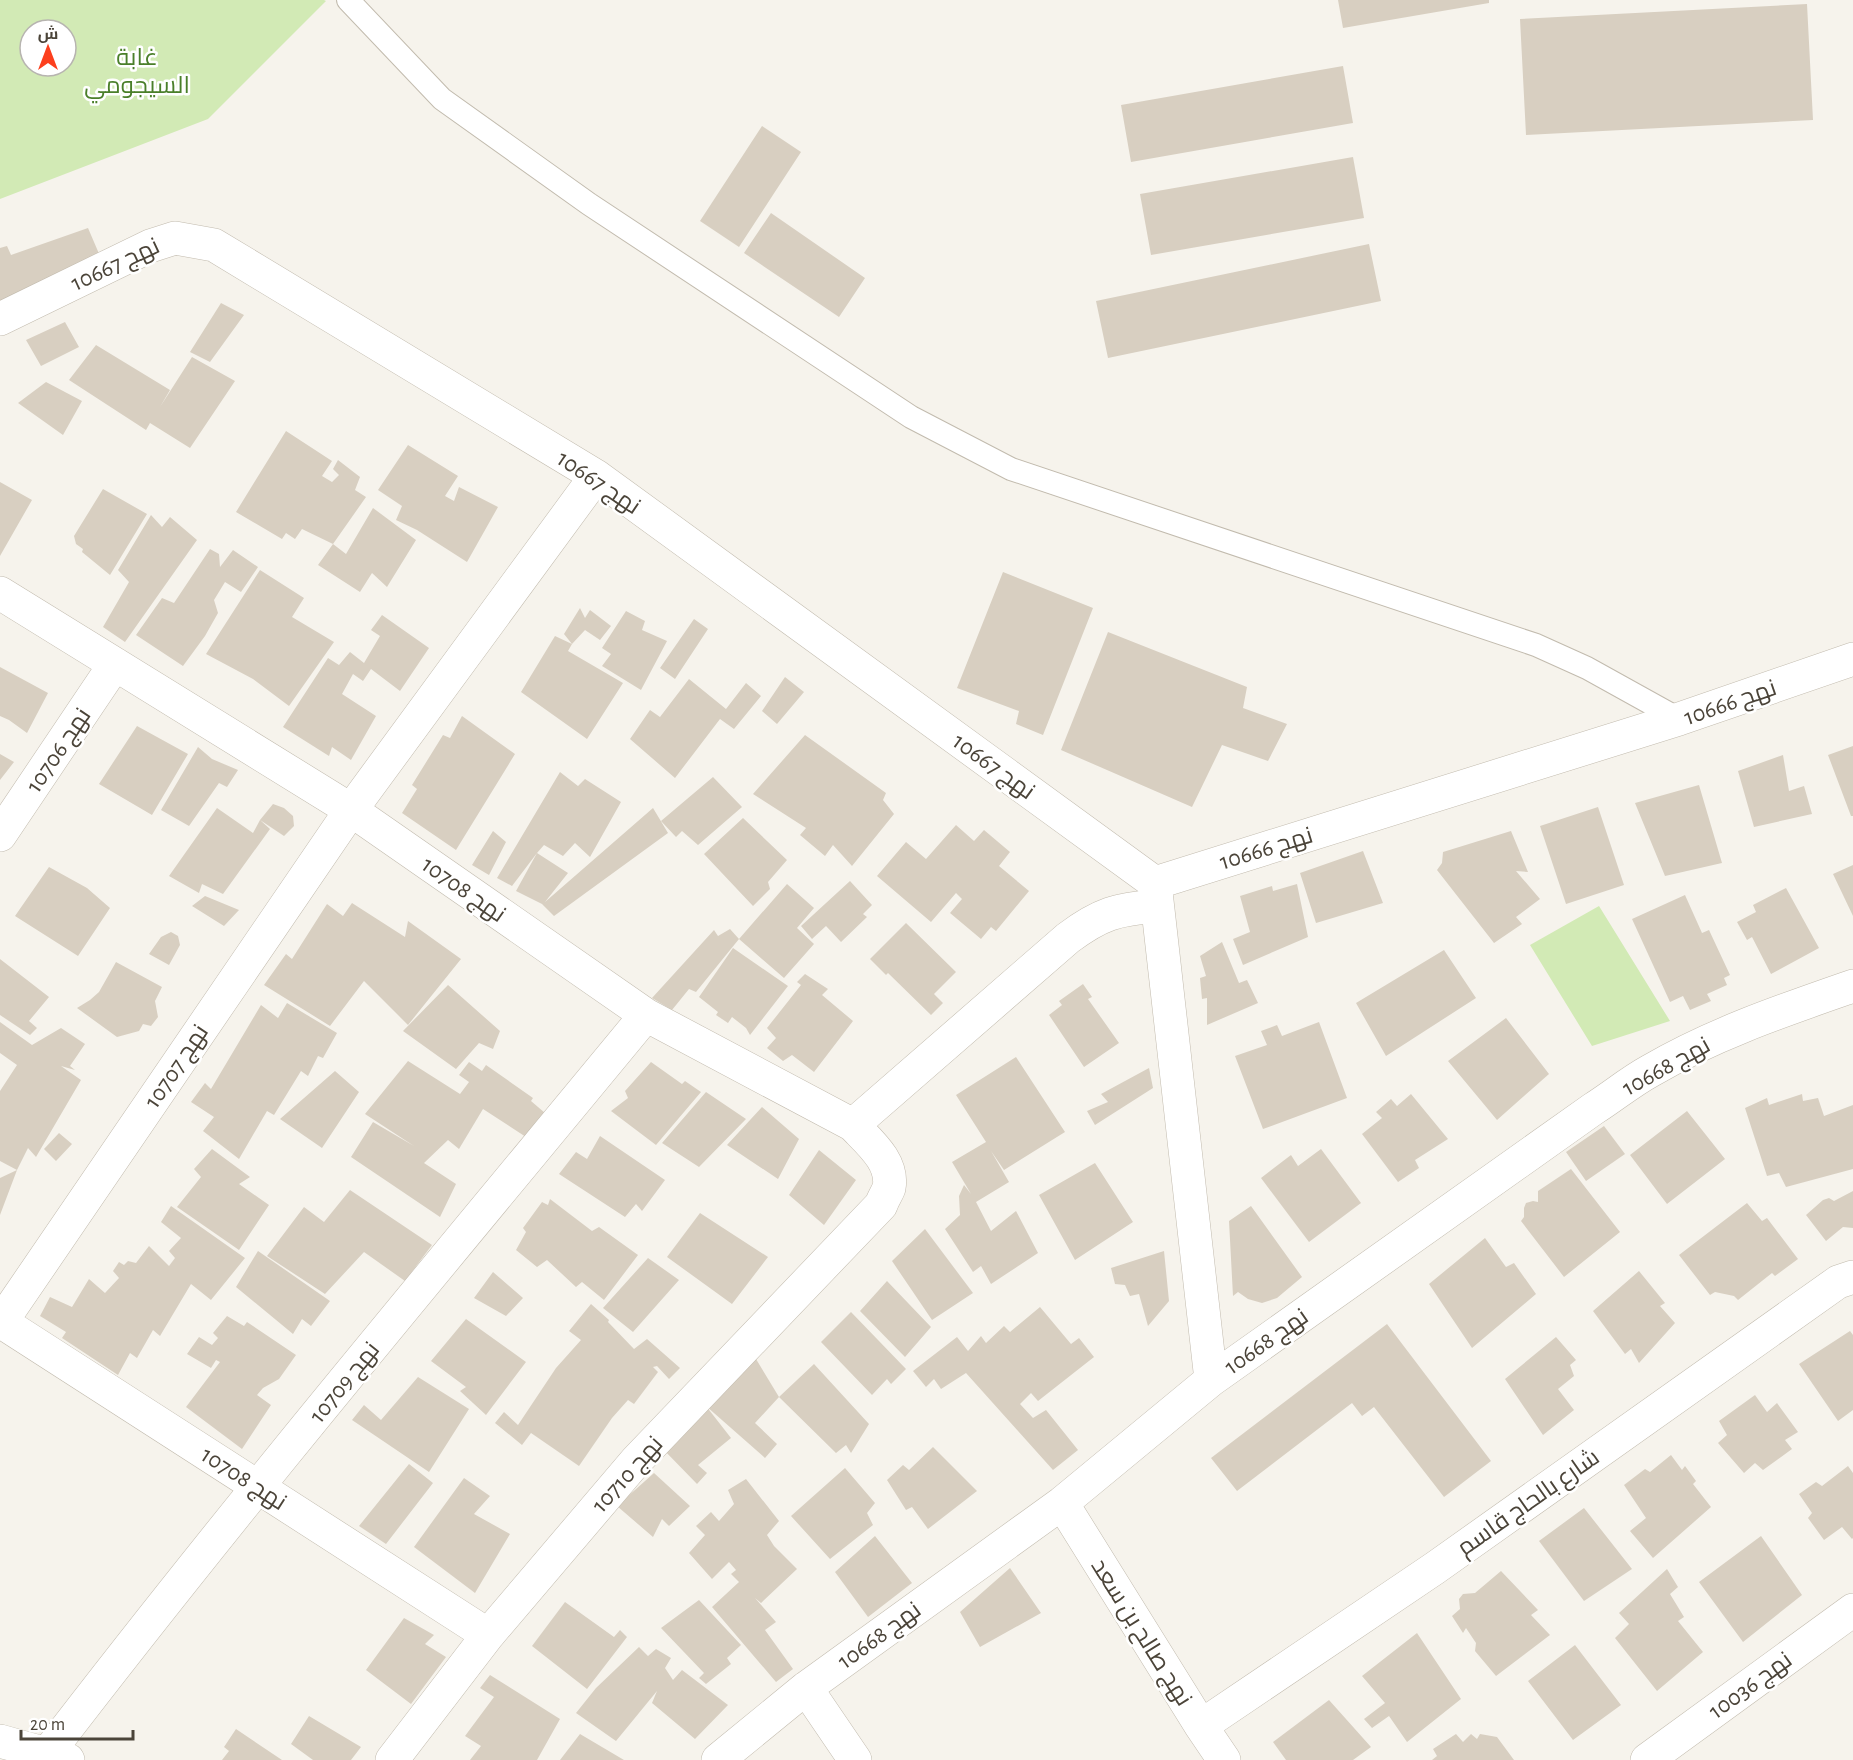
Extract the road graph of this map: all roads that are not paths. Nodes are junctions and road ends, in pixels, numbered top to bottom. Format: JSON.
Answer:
{"nodes":[{"id":1,"x":348,"y":0,"type":"edge"},
{"id":2,"x":0,"y":319,"type":"edge"},
{"id":3,"x":596,"y":476,"type":"junction"},
{"id":4,"x":0,"y":593,"type":"edge"},
{"id":5,"x":1853,"y":659,"type":"edge"},
{"id":6,"x":115,"y":664,"type":"junction"},
{"id":7,"x":1679,"y":719,"type":"junction"},
{"id":8,"x":351,"y":810,"type":"junction"},
{"id":9,"x":0,"y":835,"type":"edge"},
{"id":10,"x":1156,"y":894,"type":"junction"},
{"id":11,"x":1853,"y":986,"type":"edge"},
{"id":12,"x":646,"y":1015,"type":"junction"},
{"id":13,"x":853,"y":1125,"type":"junction"},
{"id":14,"x":880,"y":1205,"type":"joint"},
{"id":15,"x":1853,"y":1277,"type":"edge"},
{"id":16,"x":0,"y":1322,"type":"edge"},
{"id":17,"x":1211,"y":1380,"type":"junction"},
{"id":18,"x":258,"y":1487,"type":"junction"},
{"id":19,"x":1062,"y":1503,"type":"junction"},
{"id":20,"x":1853,"y":1610,"type":"edge"},
{"id":21,"x":488,"y":1635,"type":"junction"},
{"id":22,"x":806,"y":1688,"type":"junction"},
{"id":23,"x":1201,"y":1726,"type":"junction"},
{"id":24,"x":0,"y":1741,"type":"edge"},
{"id":25,"x":58,"y":1757,"type":"edge"},
{"id":26,"x":392,"y":1760,"type":"edge"},
{"id":27,"x":718,"y":1760,"type":"edge"},
{"id":28,"x":855,"y":1760,"type":"edge"},
{"id":29,"x":1224,"y":1760,"type":"edge"},
{"id":30,"x":1647,"y":1760,"type":"edge"}],
"edges":[{"from":1,"to":7,"type":"lane"},
{"from":2,"to":3,"type":"street","name":"نهج 10667"},
{"from":3,"to":8,"type":"street","name":"نهج 10707"},
{"from":3,"to":10,"type":"street","name":"نهج 10667"},
{"from":4,"to":6,"type":"street","name":"نهج 10708"},
{"from":5,"to":7,"type":"street","name":"نهج 10666"},
{"from":6,"to":8,"type":"street","name":"نهج 10708"},
{"from":6,"to":9,"type":"street","name":"نهج 10706"},
{"from":7,"to":10,"type":"street","name":"نهج 10666"},
{"from":8,"to":12,"type":"street","name":"نهج 10708"},
{"from":8,"to":16,"type":"street","name":"نهج 10707"},
{"from":10,"to":13,"type":"street"},
{"from":10,"to":17,"type":"street"},
{"from":11,"to":17,"type":"street","name":"نهج 10668"},
{"from":12,"to":13,"type":"street","name":"نهج 10708"},
{"from":12,"to":18,"type":"street","name":"نهج 10709"},
{"from":13,"to":14,"type":"street","name":"نهج 10708"},
{"from":14,"to":21,"type":"street","name":"نهج 10710"},
{"from":15,"to":23,"type":"street","name":"شارع بالحاج قاسم"},
{"from":16,"to":18,"type":"street","name":"نهج 10708"},
{"from":17,"to":19,"type":"street","name":"نهج 10668"},
{"from":18,"to":21,"type":"street","name":"نهج 10708"},
{"from":18,"to":25,"type":"street","name":"نهج 10709"},
{"from":19,"to":22,"type":"street","name":"نهج 10668"},
{"from":19,"to":23,"type":"street","name":"نهج صالح بن سعد"},
{"from":20,"to":30,"type":"street","name":"نهج 10036"},
{"from":21,"to":26,"type":"street","name":"نهج 10710"},
{"from":22,"to":27,"type":"street","name":"نهج 10668"},
{"from":22,"to":28,"type":"street"},
{"from":23,"to":29,"type":"street","name":"نهج صالح بن سعد"},
{"from":24,"to":25,"type":"street"}]}
